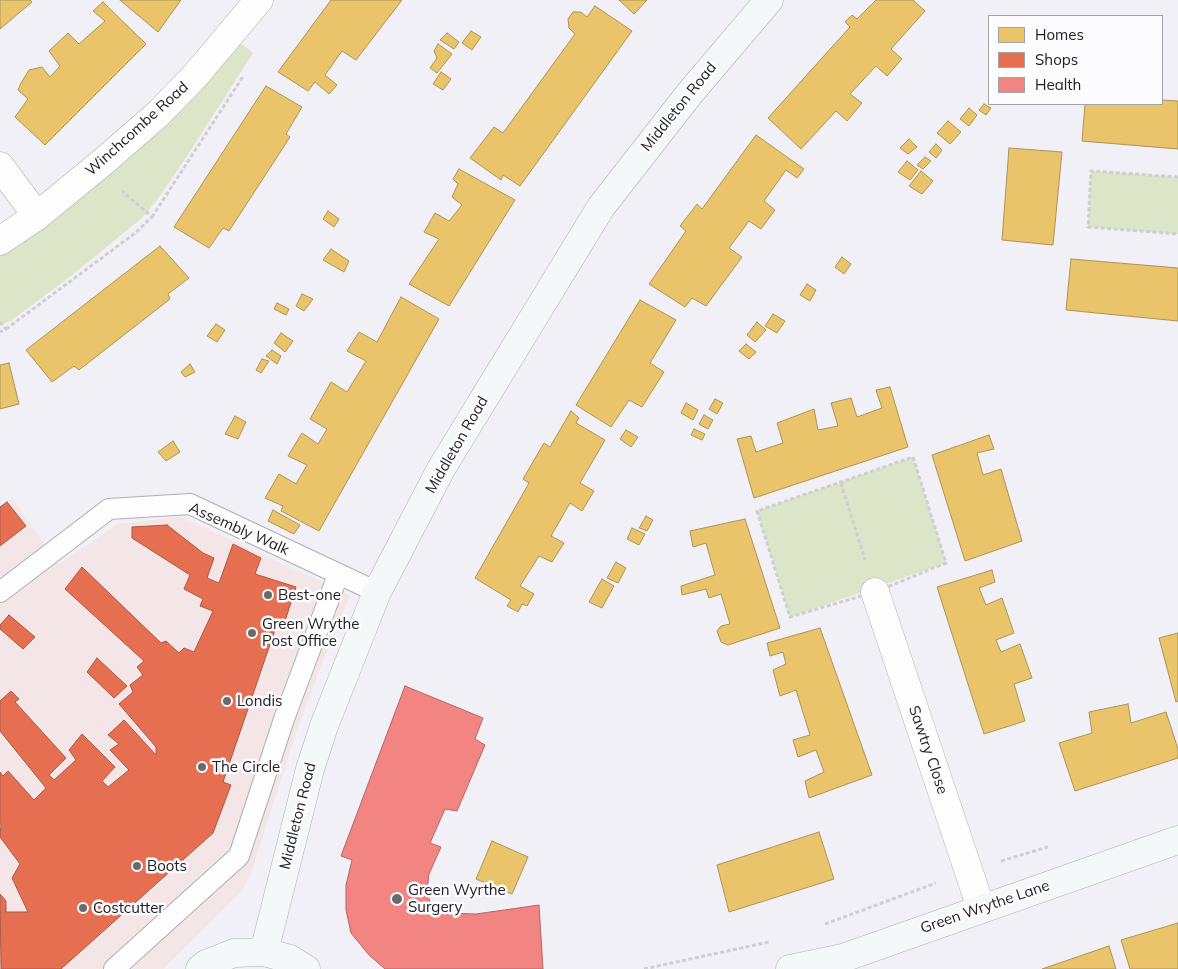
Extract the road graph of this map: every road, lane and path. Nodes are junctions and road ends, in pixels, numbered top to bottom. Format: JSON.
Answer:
{"nodes":[{"id":1,"x":259,"y":0,"type":"edge"},
{"id":2,"x":770,"y":0,"type":"edge"},
{"id":3,"x":249,"y":67,"type":"dead end"},
{"id":4,"x":0,"y":166,"type":"edge"},
{"id":5,"x":95,"y":168,"type":"junction"},
{"id":6,"x":1178,"y":177,"type":"edge"},
{"id":7,"x":37,"y":216,"type":"junction"},
{"id":8,"x":152,"y":217,"type":"junction"},
{"id":9,"x":1178,"y":234,"type":"edge"},
{"id":10,"x":0,"y":241,"type":"edge"},
{"id":11,"x":0,"y":322,"type":"edge"},
{"id":12,"x":6,"y":329,"type":"junction"},
{"id":13,"x":0,"y":332,"type":"edge"},
{"id":14,"x":841,"y":482,"type":"junction"},
{"id":15,"x":866,"y":564,"type":"dead end"},
{"id":16,"x":338,"y":575,"type":"junction"},
{"id":17,"x":874,"y":587,"type":"junction"},
{"id":18,"x":0,"y":592,"type":"edge"},
{"id":19,"x":377,"y":592,"type":"junction"},
{"id":20,"x":1178,"y":840,"type":"edge"},
{"id":21,"x":1054,"y":845,"type":"dead end"},
{"id":22,"x":969,"y":870,"type":"junction"},
{"id":23,"x":981,"y":908,"type":"junction"},
{"id":24,"x":820,"y":926,"type":"dead end"},
{"id":25,"x":774,"y":941,"type":"dead end"},
{"id":26,"x":264,"y":952,"type":"junction"},
{"id":27,"x":114,"y":969,"type":"edge"},
{"id":28,"x":200,"y":969,"type":"edge"},
{"id":29,"x":306,"y":969,"type":"edge"},
{"id":30,"x":644,"y":969,"type":"edge"},
{"id":31,"x":790,"y":969,"type":"edge"}],
"edges":[{"from":1,"to":5,"type":"street","name":"Winchcombe Road"},
{"from":2,"to":19,"type":"street","name":"Middleton Road"},
{"from":3,"to":8,"type":"path"},
{"from":4,"to":7,"type":"street"},
{"from":5,"to":7,"type":"street","name":"Winchcombe Road"},
{"from":5,"to":8,"type":"path"},
{"from":6,"to":9,"type":"path"},
{"from":7,"to":10,"type":"street","name":"Winchcombe Road"},
{"from":8,"to":12,"type":"path"},
{"from":11,"to":12,"type":"path"},
{"from":12,"to":13,"type":"path"},
{"from":14,"to":15,"type":"path"},
{"from":14,"to":17,"type":"path"},
{"from":14,"to":17,"type":"path"},
{"from":16,"to":18,"type":"lane","name":"Assembly Walk"},
{"from":16,"to":19,"type":"lane","name":"Assembly Walk"},
{"from":16,"to":27,"type":"lane"},
{"from":17,"to":22,"type":"street","name":"Sawtry Close"},
{"from":19,"to":26,"type":"street","name":"Middleton Road"},
{"from":20,"to":23,"type":"street","name":"Green Wrythe Lane"},
{"from":21,"to":22,"type":"path"},
{"from":22,"to":23,"type":"street","name":"Sawtry Close"},
{"from":22,"to":24,"type":"path"},
{"from":23,"to":31,"type":"street","name":"Green Wrythe Lane"},
{"from":25,"to":30,"type":"path"},
{"from":26,"to":28,"type":"street"},
{"from":26,"to":29,"type":"street"}]}
